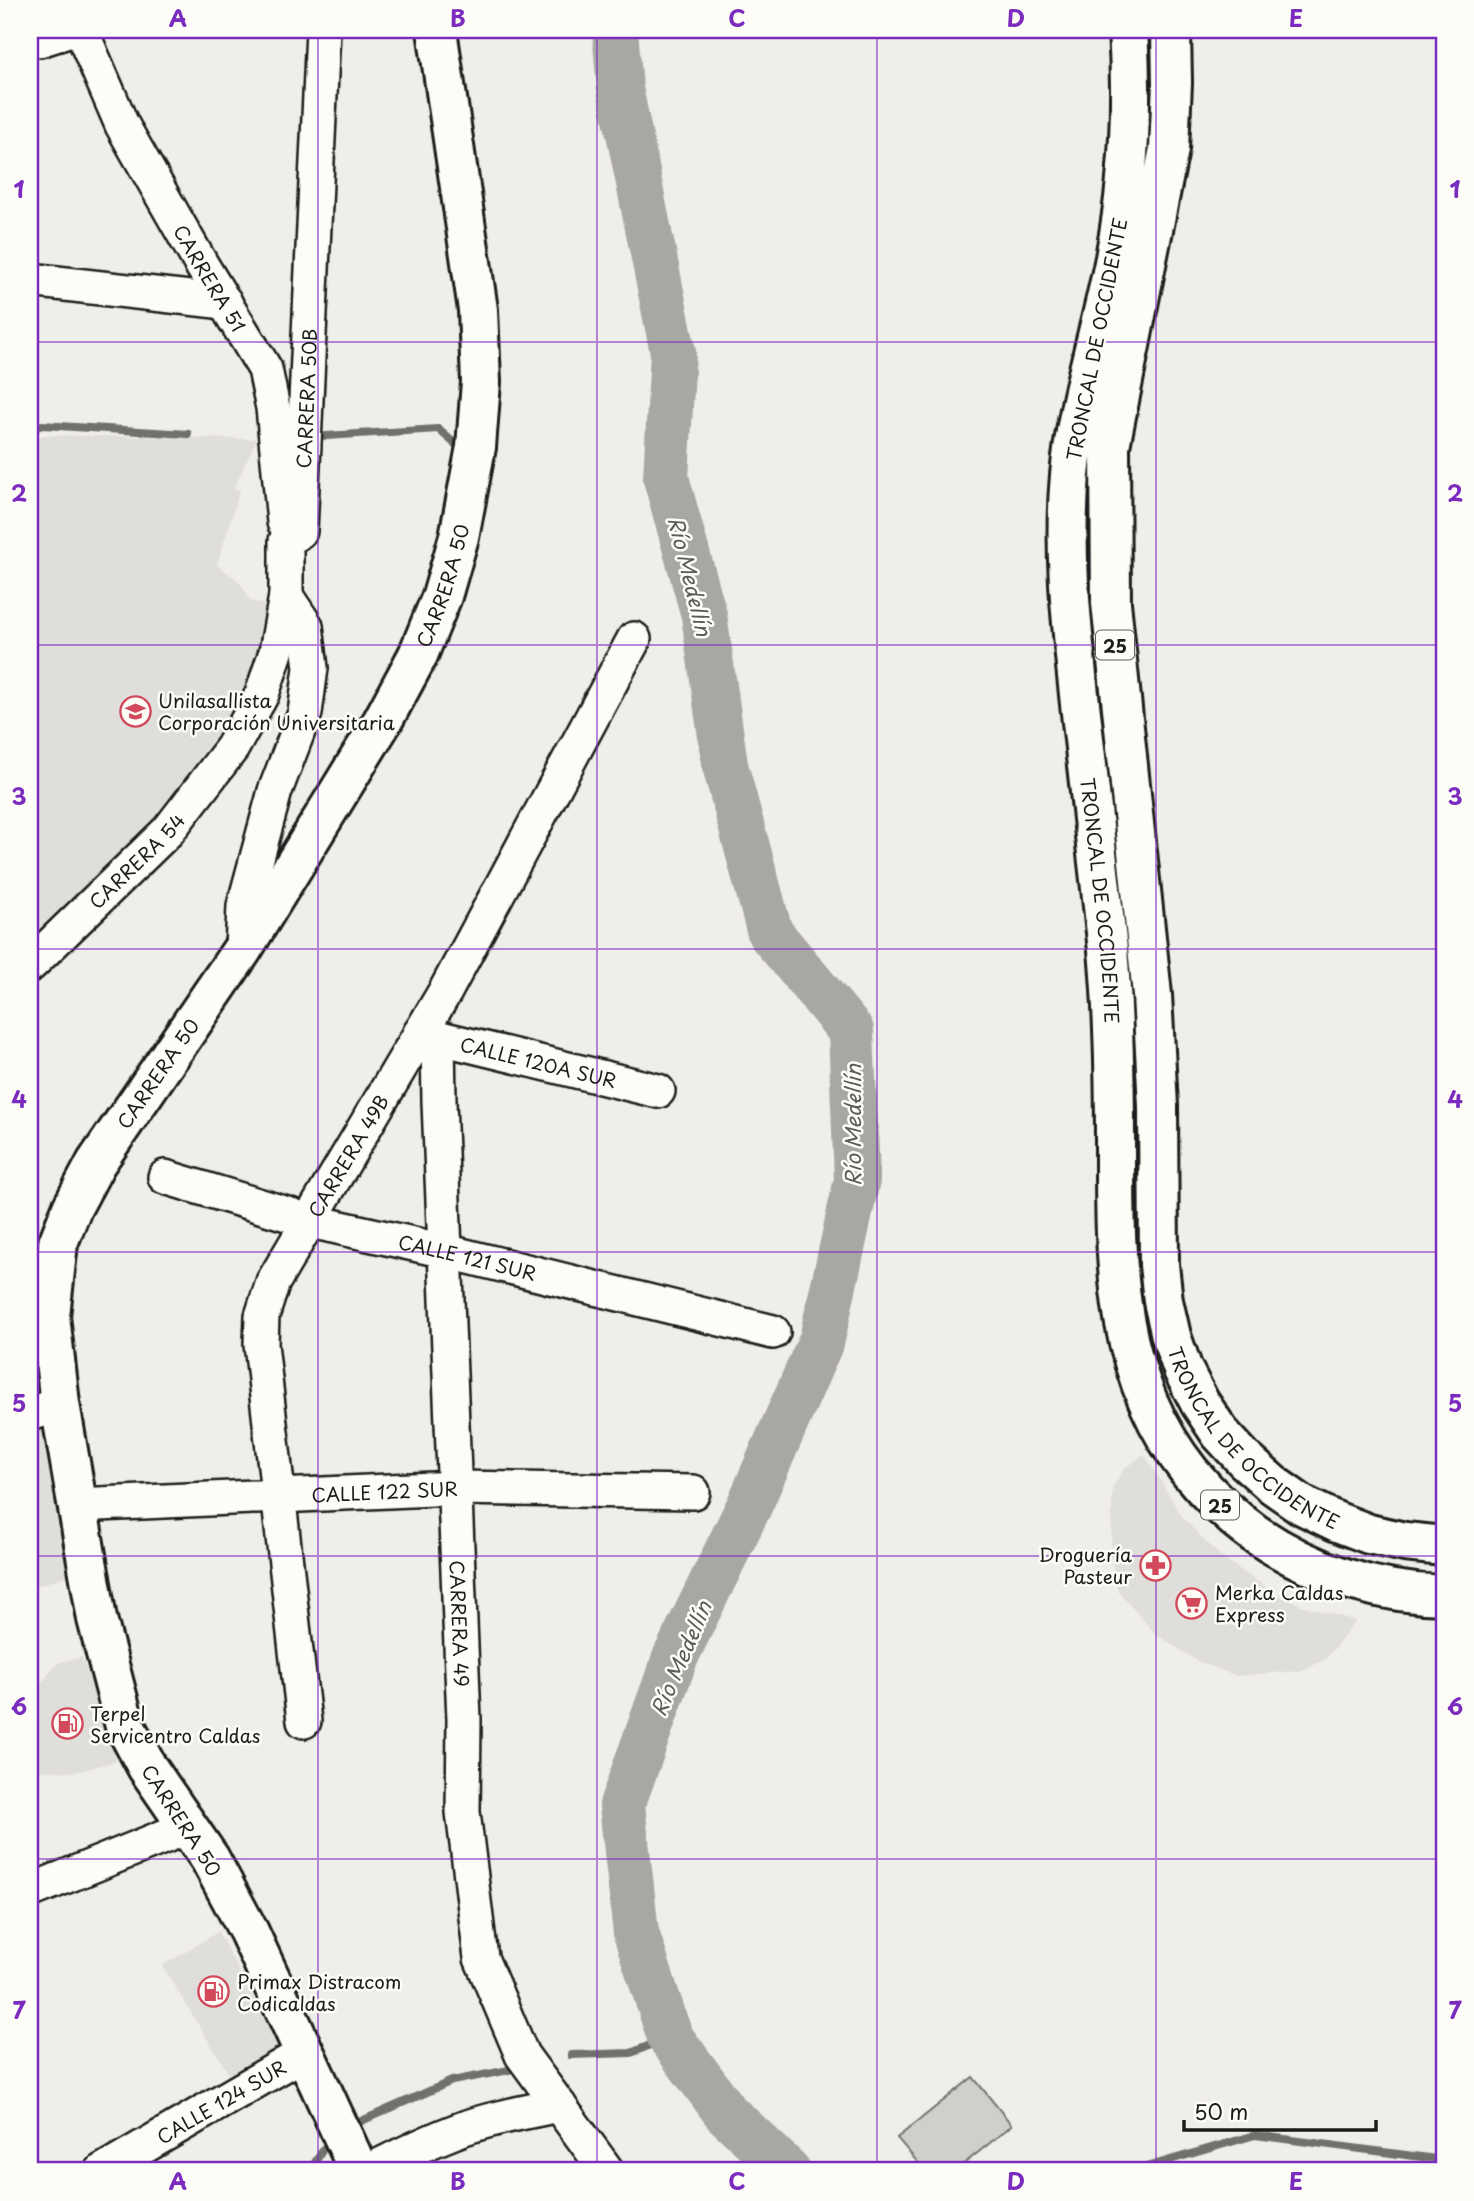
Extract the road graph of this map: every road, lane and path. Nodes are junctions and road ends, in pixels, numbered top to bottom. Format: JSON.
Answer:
{"nodes":[{"id":1,"x":71,"y":30,"type":"edge"},
{"id":2,"x":81,"y":30,"type":"edge"},
{"id":3,"x":323,"y":30,"type":"edge"},
{"id":4,"x":437,"y":30,"type":"edge"},
{"id":5,"x":1128,"y":30,"type":"edge"},
{"id":6,"x":1171,"y":30,"type":"edge"},
{"id":7,"x":30,"y":39,"type":"edge"},
{"id":8,"x":30,"y":280,"type":"edge"},
{"id":9,"x":225,"y":302,"type":"junction"},
{"id":10,"x":286,"y":541,"type":"junction"},
{"id":11,"x":286,"y":596,"type":"junction"},
{"id":12,"x":634,"y":639,"type":"dead end"},
{"id":13,"x":232,"y":748,"type":"joint"},
{"id":14,"x":242,"y":950,"type":"junction"},
{"id":15,"x":30,"y":965,"type":"edge"},
{"id":16,"x":429,"y":1035,"type":"junction"},
{"id":17,"x":658,"y":1091,"type":"dead end"},
{"id":18,"x":165,"y":1177,"type":"dead end"},
{"id":19,"x":310,"y":1221,"type":"junction"},
{"id":20,"x":444,"y":1251,"type":"junction"},
{"id":21,"x":773,"y":1332,"type":"dead end"},
{"id":22,"x":45,"y":1409,"type":"edge"},
{"id":23,"x":455,"y":1488,"type":"junction"},
{"id":24,"x":693,"y":1492,"type":"dead end"},
{"id":25,"x":279,"y":1496,"type":"junction"},
{"id":26,"x":77,"y":1505,"type":"junction"},
{"id":27,"x":1444,"y":1546,"type":"edge"},
{"id":28,"x":1444,"y":1595,"type":"edge"},
{"id":29,"x":304,"y":1721,"type":"dead end"},
{"id":30,"x":188,"y":1827,"type":"junction"},
{"id":31,"x":30,"y":1891,"type":"edge"},
{"id":32,"x":306,"y":2052,"type":"junction"},
{"id":33,"x":559,"y":2105,"type":"junction"},
{"id":34,"x":359,"y":2165,"type":"edge"},
{"id":35,"x":102,"y":2171,"type":"edge"},
{"id":36,"x":607,"y":2171,"type":"edge"}],
"edges":[{"from":1,"to":7,"type":"street"},
{"from":2,"to":9,"type":"street","name":"CARRERA 51"},
{"from":3,"to":10,"type":"street","name":"CARRERA 50B"},
{"from":4,"to":14,"type":"main road","name":"CARRERA 50"},
{"from":5,"to":28,"type":"main road","name":"TRONCAL DE OCCIDENTE","number":"25"},
{"from":6,"to":27,"type":"main road","name":"TRONCAL DE OCCIDENTE","number":"25"},
{"from":8,"to":9,"type":"street"},
{"from":9,"to":10,"type":"street","name":"CARRERA 51"},
{"from":10,"to":11,"type":"street","name":"CARRERA 50B"},
{"from":11,"to":13,"type":"street","name":"CARRERA 50B"},
{"from":11,"to":14,"type":"street"},
{"from":12,"to":16,"type":"street","name":"CARRERA 49B"},
{"from":13,"to":15,"type":"street","name":"CARRERA 54"},
{"from":14,"to":22,"type":"main road","name":"CARRERA 50"},
{"from":16,"to":17,"type":"street","name":"CALLE 120A SUR"},
{"from":16,"to":19,"type":"street","name":"CARRERA 49B"},
{"from":16,"to":20,"type":"street","name":"CARRERA 49"},
{"from":18,"to":19,"type":"street","name":"CALLE 121 SUR"},
{"from":19,"to":20,"type":"street","name":"CALLE 121 SUR"},
{"from":19,"to":25,"type":"street","name":"CARRERA 49B"},
{"from":20,"to":21,"type":"street","name":"CALLE 121 SUR"},
{"from":20,"to":23,"type":"street","name":"CARRERA 49"},
{"from":22,"to":26,"type":"main road","name":"CARRERA 50"},
{"from":23,"to":24,"type":"street","name":"CALLE 122 SUR"},
{"from":23,"to":25,"type":"street","name":"CALLE 122 SUR"},
{"from":23,"to":33,"type":"street","name":"CARRERA 49"},
{"from":25,"to":26,"type":"street","name":"CALLE 122 SUR"},
{"from":25,"to":29,"type":"street","name":"CARRERA 49B"},
{"from":26,"to":30,"type":"main road","name":"CARRERA 50"},
{"from":30,"to":31,"type":"street"},
{"from":30,"to":32,"type":"main road","name":"CARRERA 50"},
{"from":32,"to":34,"type":"main road","name":"CARRERA 50"},
{"from":32,"to":35,"type":"street","name":"CALLE 124 SUR"},
{"from":33,"to":34,"type":"street"},
{"from":33,"to":36,"type":"street","name":"CARRERA 49"}]}
